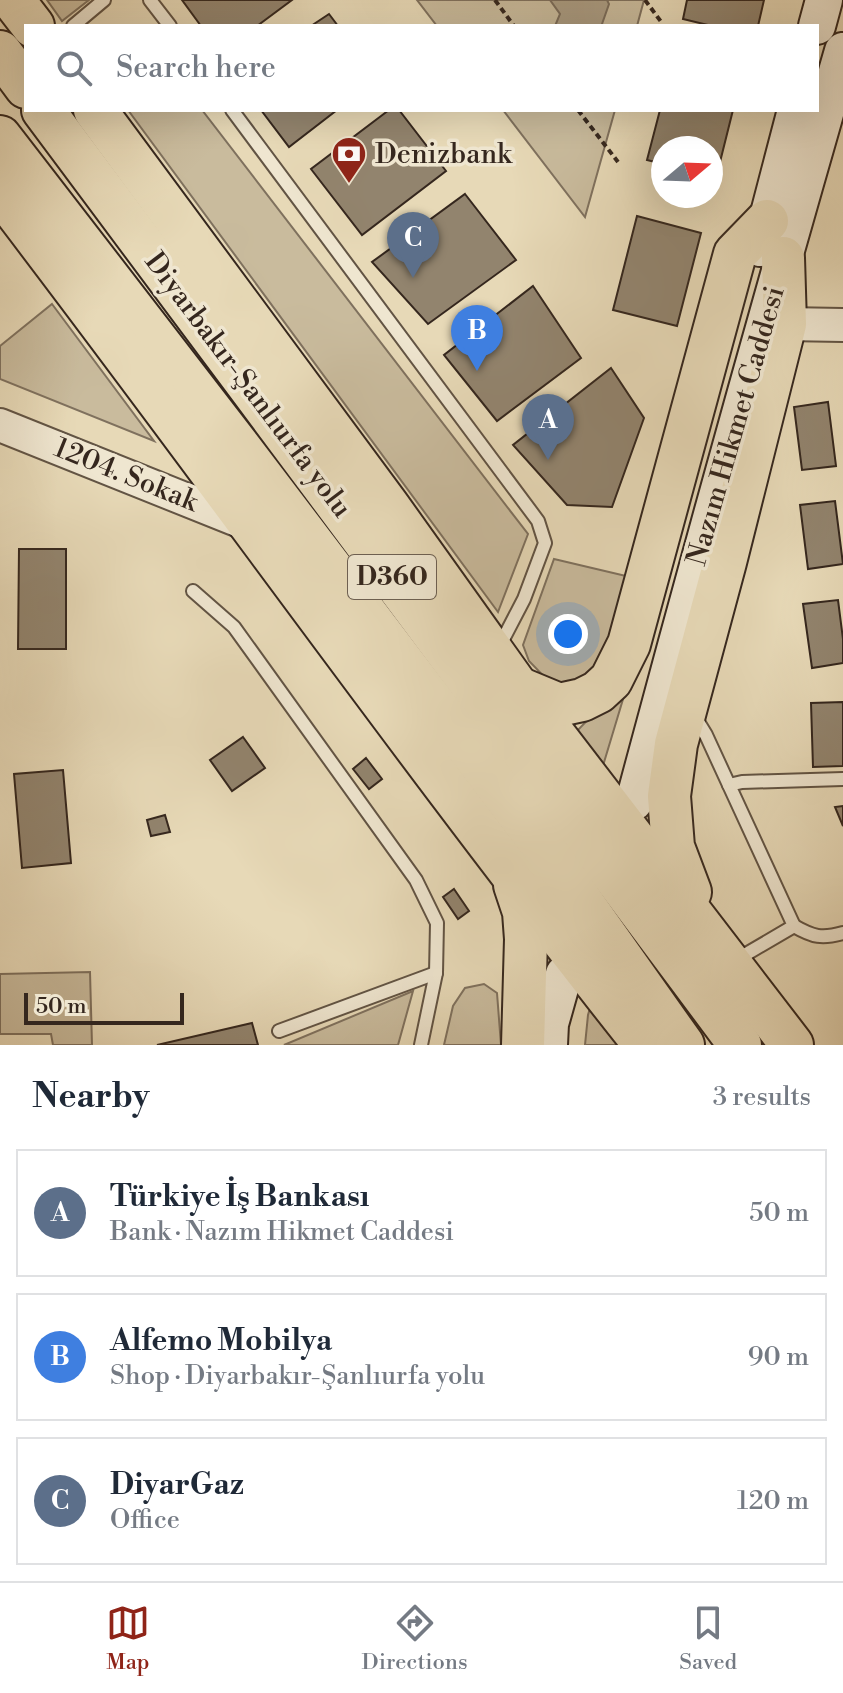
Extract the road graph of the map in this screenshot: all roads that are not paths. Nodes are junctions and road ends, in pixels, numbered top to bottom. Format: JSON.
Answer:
{"nodes":[{"id":1,"x":13,"y":0,"type":"edge"},
{"id":2,"x":104,"y":0,"type":"edge"},
{"id":3,"x":150,"y":0,"type":"edge"},
{"id":4,"x":824,"y":0,"type":"edge"},
{"id":5,"x":31,"y":24,"type":"edge"},
{"id":6,"x":75,"y":24,"type":"edge"},
{"id":7,"x":168,"y":24,"type":"edge"},
{"id":8,"x":818,"y":24,"type":"edge"},
{"id":9,"x":843,"y":51,"type":"edge"},
{"id":10,"x":0,"y":52,"type":"edge"},
{"id":11,"x":24,"y":84,"type":"edge"},
{"id":12,"x":44,"y":112,"type":"edge"},
{"id":13,"x":96,"y":112,"type":"edge"},
{"id":14,"x":233,"y":112,"type":"edge"},
{"id":15,"x":796,"y":112,"type":"edge"},
{"id":16,"x":0,"y":137,"type":"edge"},
{"id":17,"x":0,"y":191,"type":"edge"},
{"id":18,"x":775,"y":240,"type":"junction"},
{"id":19,"x":785,"y":324,"type":"junction"},
{"id":20,"x":843,"y":325,"type":"edge"},
{"id":21,"x":0,"y":425,"type":"edge"},
{"id":22,"x":252,"y":526,"type":"junction"},
{"id":23,"x":193,"y":591,"type":"dead end"},
{"id":24,"x":507,"y":672,"type":"junction"},
{"id":25,"x":687,"y":705,"type":"junction"},
{"id":26,"x":843,"y":779,"type":"edge"},
{"id":27,"x":729,"y":785,"type":"junction"},
{"id":28,"x":626,"y":791,"type":"dead end"},
{"id":29,"x":513,"y":876,"type":"junction"},
{"id":30,"x":794,"y":926,"type":"junction"},
{"id":31,"x":843,"y":933,"type":"edge"},
{"id":32,"x":729,"y":963,"type":"junction"},
{"id":33,"x":436,"y":973,"type":"junction"},
{"id":34,"x":279,"y":1031,"type":"dead end"},
{"id":35,"x":421,"y":1045,"type":"edge"},
{"id":36,"x":523,"y":1045,"type":"edge"},
{"id":37,"x":549,"y":1045,"type":"edge"},
{"id":38,"x":560,"y":1045,"type":"edge"},
{"id":39,"x":645,"y":1045,"type":"edge"},
{"id":40,"x":683,"y":1045,"type":"edge"},
{"id":41,"x":740,"y":1045,"type":"edge"},
{"id":42,"x":792,"y":1045,"type":"edge"}],
"edges":[{"from":1,"to":5,"type":"highway"},
{"from":2,"to":6,"type":"lane"},
{"from":3,"to":7,"type":"lane"},
{"from":4,"to":8,"type":"main road"},
{"from":9,"to":18,"type":"main road","name":"Nazım Hikmet Caddesi"},
{"from":10,"to":11,"type":"highway"},
{"from":12,"to":41,"type":"highway","name":"Diyarbakır-Şanlıurfa yolu","number":"D360"},
{"from":13,"to":24,"type":"highway"},
{"from":14,"to":24,"type":"lane"},
{"from":15,"to":18,"type":"main road","name":"Nazım Hikmet Caddesi"},
{"from":16,"to":40,"type":"highway","name":"Diyarbakır-Şanlıurfa yolu","number":"D360"},
{"from":17,"to":22,"type":"highway"},
{"from":18,"to":19,"type":"highway"},
{"from":18,"to":24,"type":"highway"},
{"from":18,"to":28,"type":"main road","name":"Nazım Hikmet Caddesi"},
{"from":19,"to":20,"type":"street"},
{"from":19,"to":25,"type":"highway"},
{"from":21,"to":22,"type":"street","name":"1204. Sokak"},
{"from":22,"to":29,"type":"highway"},
{"from":23,"to":33,"type":"lane"},
{"from":24,"to":32,"type":"highway"},
{"from":25,"to":27,"type":"lane"},
{"from":25,"to":32,"type":"highway"},
{"from":26,"to":27,"type":"lane"},
{"from":27,"to":30,"type":"lane"},
{"from":29,"to":36,"type":"highway"},
{"from":29,"to":39,"type":"highway"},
{"from":30,"to":31,"type":"lane"},
{"from":30,"to":32,"type":"lane"},
{"from":32,"to":42,"type":"highway"},
{"from":33,"to":34,"type":"lane"},
{"from":33,"to":35,"type":"lane"},
{"from":37,"to":38,"type":"main road"}]}
